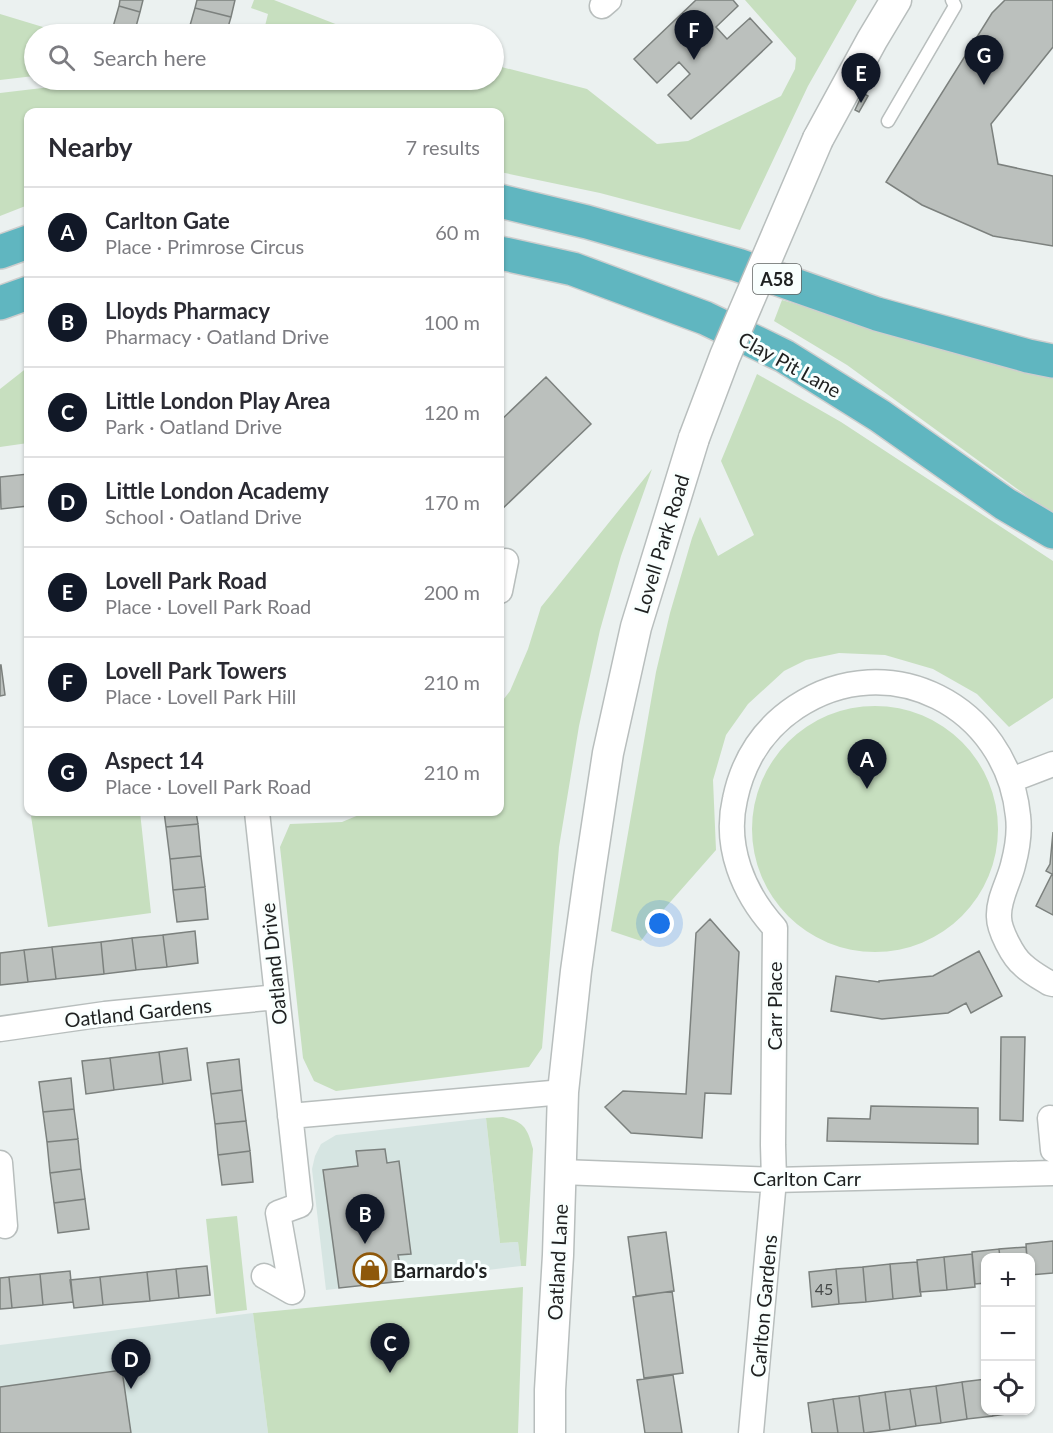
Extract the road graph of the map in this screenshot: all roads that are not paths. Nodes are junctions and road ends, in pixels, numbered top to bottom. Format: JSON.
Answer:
{"nodes":[{"id":1,"x":896,"y":0,"type":"edge"},
{"id":2,"x":952,"y":0,"type":"edge"},
{"id":3,"x":888,"y":122,"type":"dead end"},
{"id":4,"x":504,"y":202,"type":"edge"},
{"id":5,"x":24,"y":243,"type":"edge"},
{"id":6,"x":0,"y":252,"type":"edge"},
{"id":7,"x":504,"y":254,"type":"edge"},
{"id":8,"x":24,"y":294,"type":"edge"},
{"id":9,"x":0,"y":303,"type":"edge"},
{"id":10,"x":1053,"y":361,"type":"edge"},
{"id":11,"x":1053,"y":532,"type":"edge"},
{"id":12,"x":506,"y":561,"type":"dead end"},
{"id":13,"x":504,"y":571,"type":"edge"},
{"id":14,"x":1053,"y":764,"type":"edge"},
{"id":15,"x":1011,"y":780,"type":"junction"},
{"id":16,"x":257,"y":816,"type":"edge"},
{"id":17,"x":1053,"y":984,"type":"edge"},
{"id":18,"x":277,"y":997,"type":"junction"},
{"id":19,"x":0,"y":1029,"type":"edge"},
{"id":20,"x":563,"y":1092,"type":"junction"},
{"id":21,"x":291,"y":1116,"type":"junction"},
{"id":22,"x":1050,"y":1118,"type":"dead end"},
{"id":23,"x":1053,"y":1150,"type":"edge"},
{"id":24,"x":0,"y":1163,"type":"edge"},
{"id":25,"x":561,"y":1172,"type":"junction"},
{"id":26,"x":1053,"y":1173,"type":"edge"},
{"id":27,"x":774,"y":1180,"type":"junction"},
{"id":28,"x":5,"y":1226,"type":"dead end"},
{"id":29,"x":264,"y":1275,"type":"dead end"},
{"id":30,"x":550,"y":1433,"type":"edge"},
{"id":31,"x":751,"y":1433,"type":"edge"}],
"edges":[{"from":1,"to":20,"type":"street","name":"Lovell Park Road","bridge":true},
{"from":2,"to":3,"type":"lane"},
{"from":4,"to":10,"type":"highway","number":"A58"},
{"from":5,"to":6,"type":"highway"},
{"from":7,"to":11,"type":"highway","name":"Clay Pit Lane"},
{"from":8,"to":9,"type":"highway"},
{"from":12,"to":13,"type":"street"},
{"from":14,"to":15,"type":"street"},
{"from":15,"to":17,"type":"street","name":"Carr Place"},
{"from":15,"to":27,"type":"street","name":"Carr Place"},
{"from":16,"to":18,"type":"street","name":"Oatland Drive"},
{"from":18,"to":19,"type":"street","name":"Oatland Gardens"},
{"from":18,"to":21,"type":"street","name":"Oatland Drive"},
{"from":20,"to":21,"type":"street"},
{"from":20,"to":25,"type":"street","name":"Oatland Lane"},
{"from":21,"to":29,"type":"street","name":"Oatland Drive"},
{"from":22,"to":23,"type":"street"},
{"from":24,"to":28,"type":"street"},
{"from":25,"to":27,"type":"street","name":"Carlton Carr"},
{"from":25,"to":30,"type":"street","name":"Oatland Lane"},
{"from":26,"to":27,"type":"street","name":"Carlton Carr"},
{"from":27,"to":31,"type":"street","name":"Carlton Gardens"}]}
